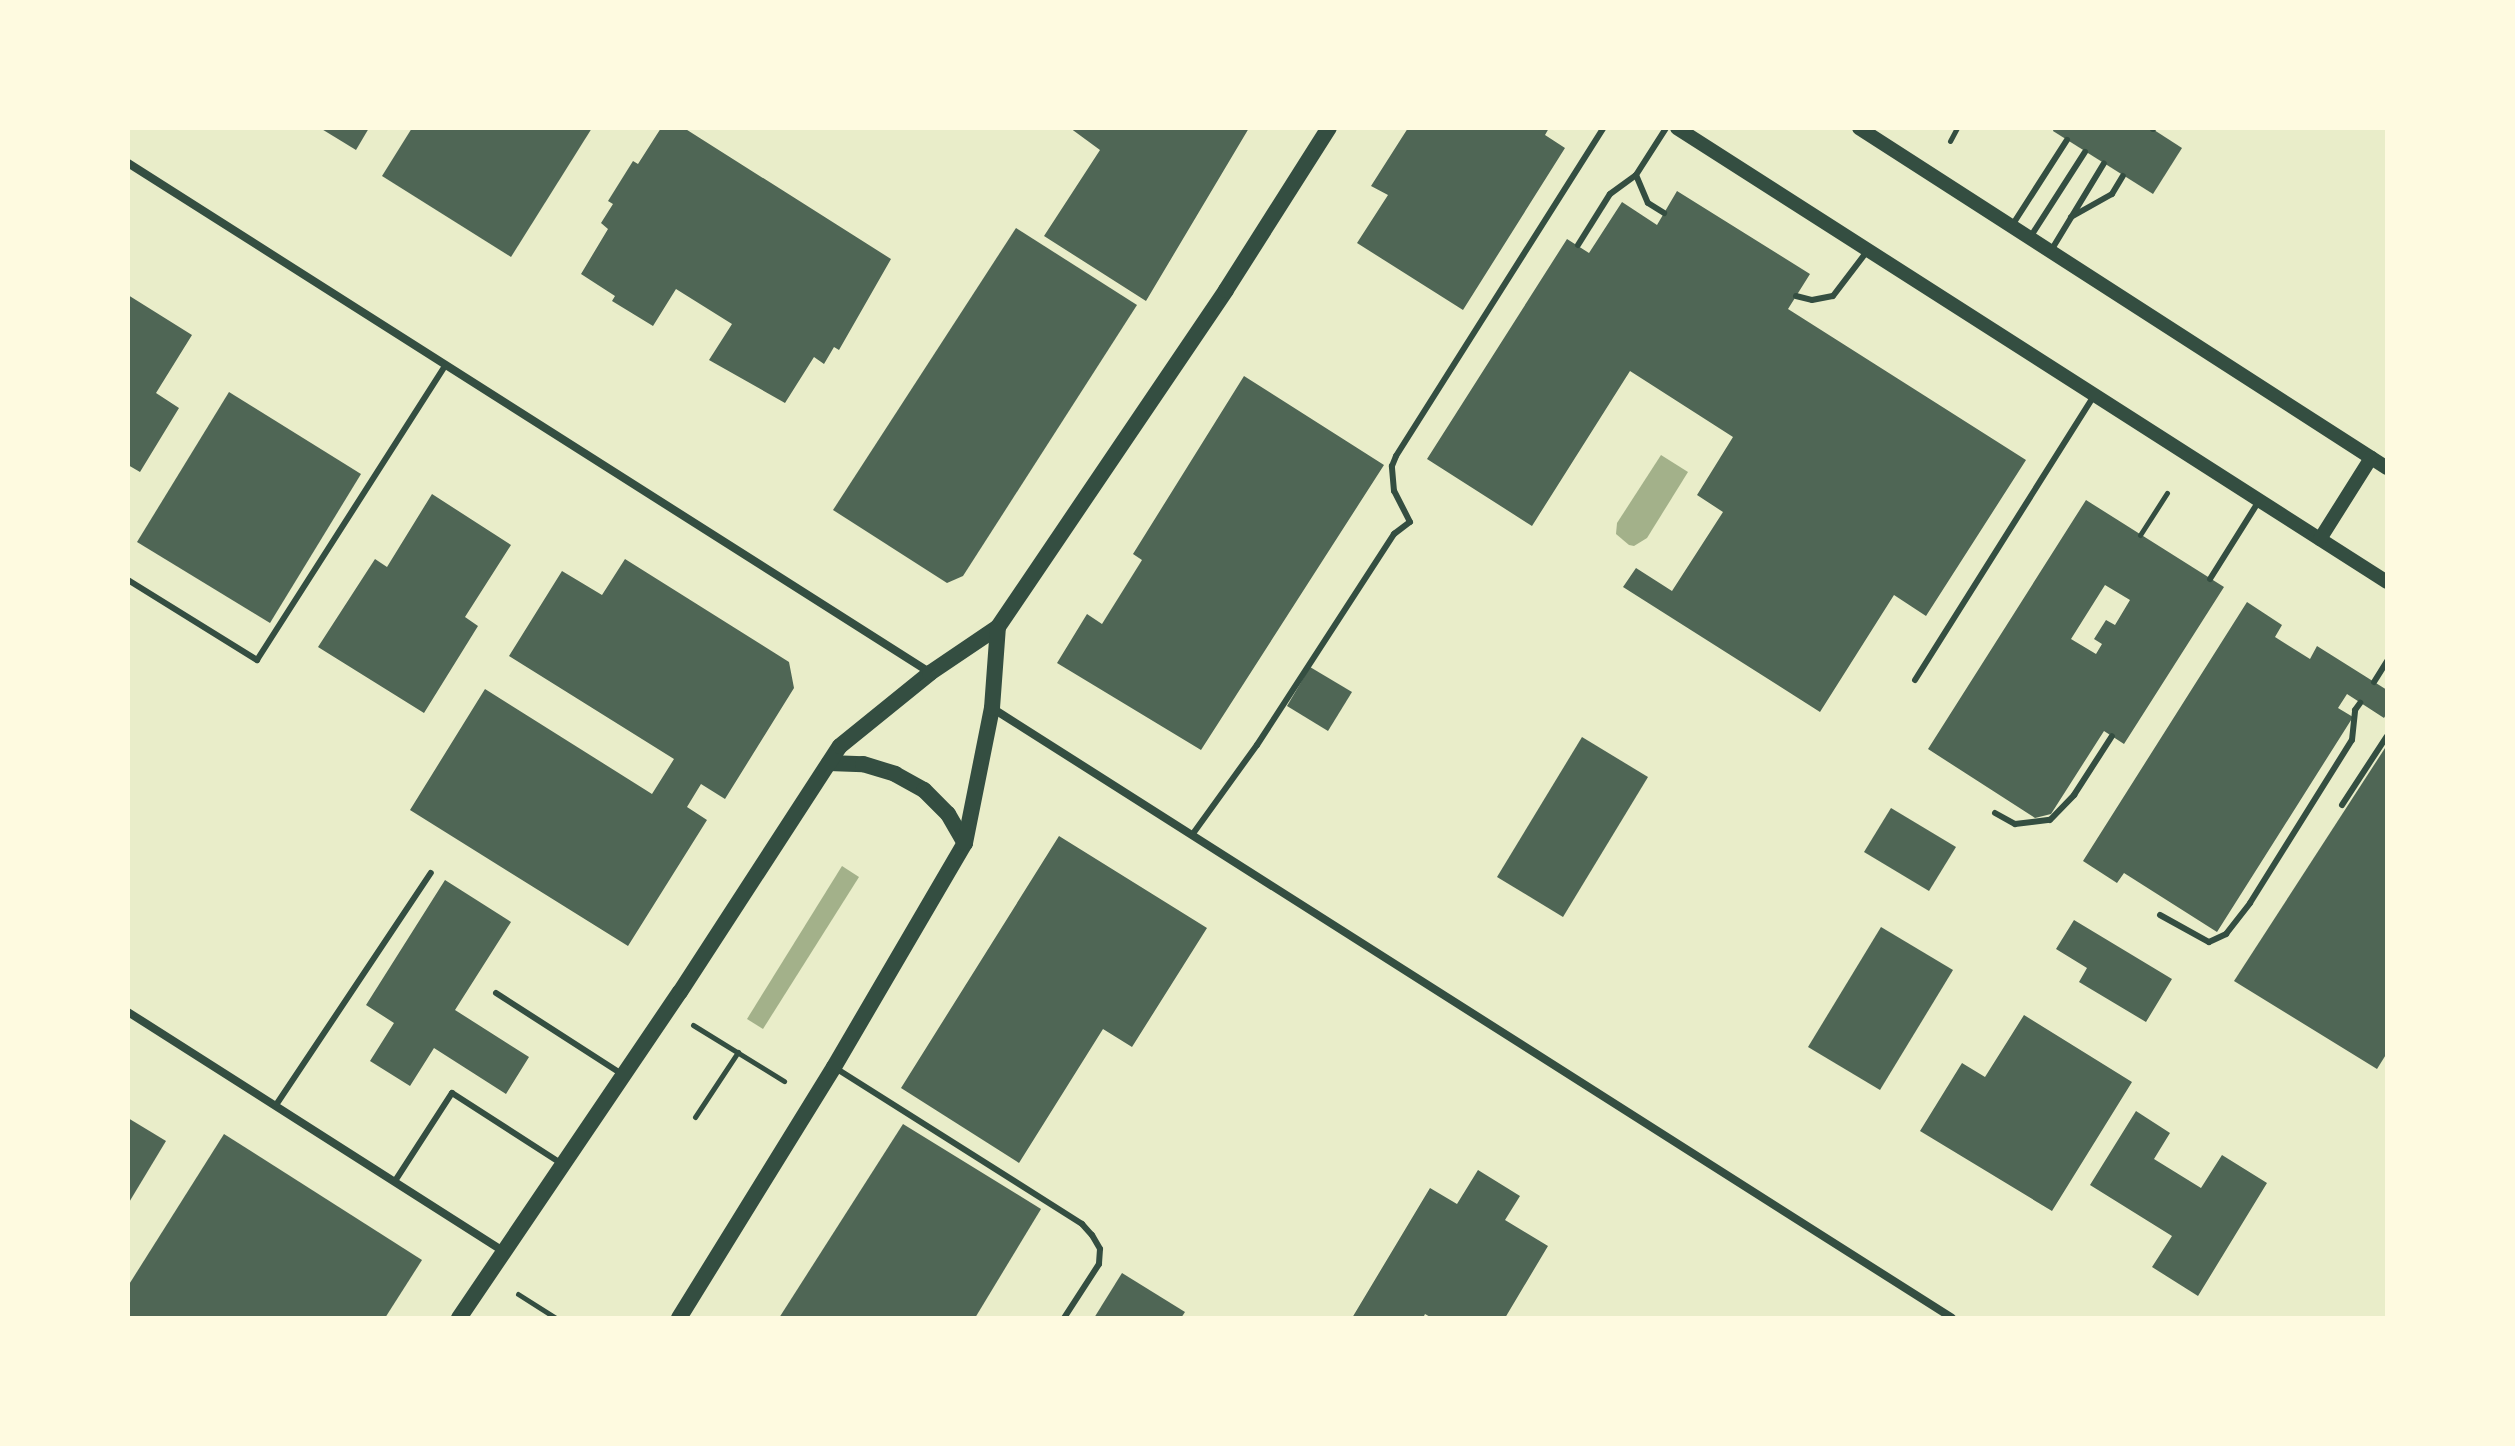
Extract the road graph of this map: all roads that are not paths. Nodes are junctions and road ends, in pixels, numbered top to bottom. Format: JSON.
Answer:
{"nodes":[{"id":1,"x":1329,"y":128,"type":"edge"},
{"id":2,"x":1603,"y":128,"type":"edge"},
{"id":3,"x":1666,"y":128,"type":"edge"},
{"id":4,"x":1677,"y":128,"type":"edge"},
{"id":5,"x":1859,"y":128,"type":"edge"},
{"id":6,"x":2067,"y":140,"type":"dead end"},
{"id":7,"x":2085,"y":152,"type":"dead end"},
{"id":8,"x":128,"y":163,"type":"edge"},
{"id":9,"x":2104,"y":163,"type":"dead end"},
{"id":10,"x":1636,"y":175,"type":"junction"},
{"id":11,"x":2123,"y":176,"type":"dead end"},
{"id":12,"x":1664,"y":213,"type":"dead end"},
{"id":13,"x":2070,"y":218,"type":"junction"},
{"id":14,"x":2012,"y":227,"type":"junction"},
{"id":15,"x":2030,"y":238,"type":"junction"},
{"id":16,"x":1578,"y":245,"type":"dead end"},
{"id":17,"x":1868,"y":250,"type":"junction"},
{"id":18,"x":2050,"y":251,"type":"junction"},
{"id":19,"x":1796,"y":296,"type":"dead end"},
{"id":20,"x":445,"y":366,"type":"junction"},
{"id":21,"x":2094,"y":396,"type":"junction"},
{"id":22,"x":2371,"y":458,"type":"junction"},
{"id":23,"x":2387,"y":468,"type":"edge"},
{"id":24,"x":2259,"y":501,"type":"junction"},
{"id":25,"x":2320,"y":539,"type":"junction"},
{"id":26,"x":2210,"y":579,"type":"dead end"},
{"id":27,"x":128,"y":580,"type":"edge"},
{"id":28,"x":2387,"y":582,"type":"edge"},
{"id":29,"x":998,"y":627,"type":"junction"},
{"id":30,"x":2387,"y":661,"type":"edge"},
{"id":31,"x":930,"y":673,"type":"junction"},
{"id":32,"x":1915,"y":680,"type":"dead end"},
{"id":33,"x":2374,"y":682,"type":"dead end"},
{"id":34,"x":2360,"y":703,"type":"dead end"},
{"id":35,"x":992,"y":708,"type":"junction"},
{"id":36,"x":2112,"y":736,"type":"dead end"},
{"id":37,"x":2387,"y":736,"type":"edge"},
{"id":38,"x":829,"y":763,"type":"junction"},
{"id":39,"x":2342,"y":805,"type":"dead end"},
{"id":40,"x":1995,"y":813,"type":"dead end"},
{"id":41,"x":1192,"y":835,"type":"junction"},
{"id":42,"x":965,"y":843,"type":"junction"},
{"id":43,"x":431,"y":873,"type":"dead end"},
{"id":44,"x":2160,"y":915,"type":"dead end"},
{"id":45,"x":496,"y":993,"type":"dead end"},
{"id":46,"x":128,"y":1012,"type":"edge"},
{"id":47,"x":834,"y":1067,"type":"junction"},
{"id":48,"x":623,"y":1075,"type":"junction"},
{"id":49,"x":276,"y":1105,"type":"junction"},
{"id":50,"x":562,"y":1164,"type":"junction"},
{"id":51,"x":395,"y":1181,"type":"junction"},
{"id":52,"x":502,"y":1250,"type":"junction"},
{"id":53,"x":459,"y":1318,"type":"edge"},
{"id":54,"x":679,"y":1318,"type":"edge"},
{"id":55,"x":1064,"y":1318,"type":"edge"},
{"id":56,"x":1952,"y":1318,"type":"edge"}],
"edges":[{"from":1,"to":29,"type":"main road"},
{"from":2,"to":41,"type":"lane"},
{"from":3,"to":10,"type":"lane"},
{"from":4,"to":17,"type":"street"},
{"from":5,"to":14,"type":"street"},
{"from":6,"to":14,"type":"lane"},
{"from":7,"to":15,"type":"lane"},
{"from":8,"to":20,"type":"street"},
{"from":9,"to":13,"type":"lane"},
{"from":10,"to":12,"type":"lane"},
{"from":10,"to":16,"type":"lane"},
{"from":11,"to":13,"type":"lane"},
{"from":13,"to":18,"type":"lane"},
{"from":14,"to":15,"type":"street"},
{"from":15,"to":18,"type":"street"},
{"from":17,"to":19,"type":"lane"},
{"from":17,"to":21,"type":"street"},
{"from":18,"to":22,"type":"street"},
{"from":20,"to":27,"type":"lane"},
{"from":20,"to":31,"type":"street"},
{"from":21,"to":24,"type":"street"},
{"from":21,"to":32,"type":"lane"},
{"from":22,"to":23,"type":"street"},
{"from":22,"to":25,"type":"street"},
{"from":24,"to":25,"type":"street"},
{"from":24,"to":26,"type":"lane"},
{"from":25,"to":28,"type":"street"},
{"from":29,"to":31,"type":"main road"},
{"from":29,"to":35,"type":"main road"},
{"from":30,"to":33,"type":"lane"},
{"from":31,"to":38,"type":"main road"},
{"from":34,"to":44,"type":"lane"},
{"from":35,"to":41,"type":"street"},
{"from":35,"to":42,"type":"main road"},
{"from":36,"to":40,"type":"lane"},
{"from":37,"to":39,"type":"lane"},
{"from":38,"to":42,"type":"main road"},
{"from":38,"to":48,"type":"main road"},
{"from":41,"to":56,"type":"street"},
{"from":42,"to":47,"type":"main road"},
{"from":43,"to":49,"type":"lane"},
{"from":45,"to":48,"type":"lane"},
{"from":46,"to":49,"type":"street"},
{"from":47,"to":54,"type":"main road"},
{"from":47,"to":55,"type":"lane"},
{"from":48,"to":50,"type":"main road"},
{"from":49,"to":51,"type":"street"},
{"from":50,"to":51,"type":"lane"},
{"from":50,"to":52,"type":"main road"},
{"from":51,"to":52,"type":"street"},
{"from":52,"to":53,"type":"main road"}]}
